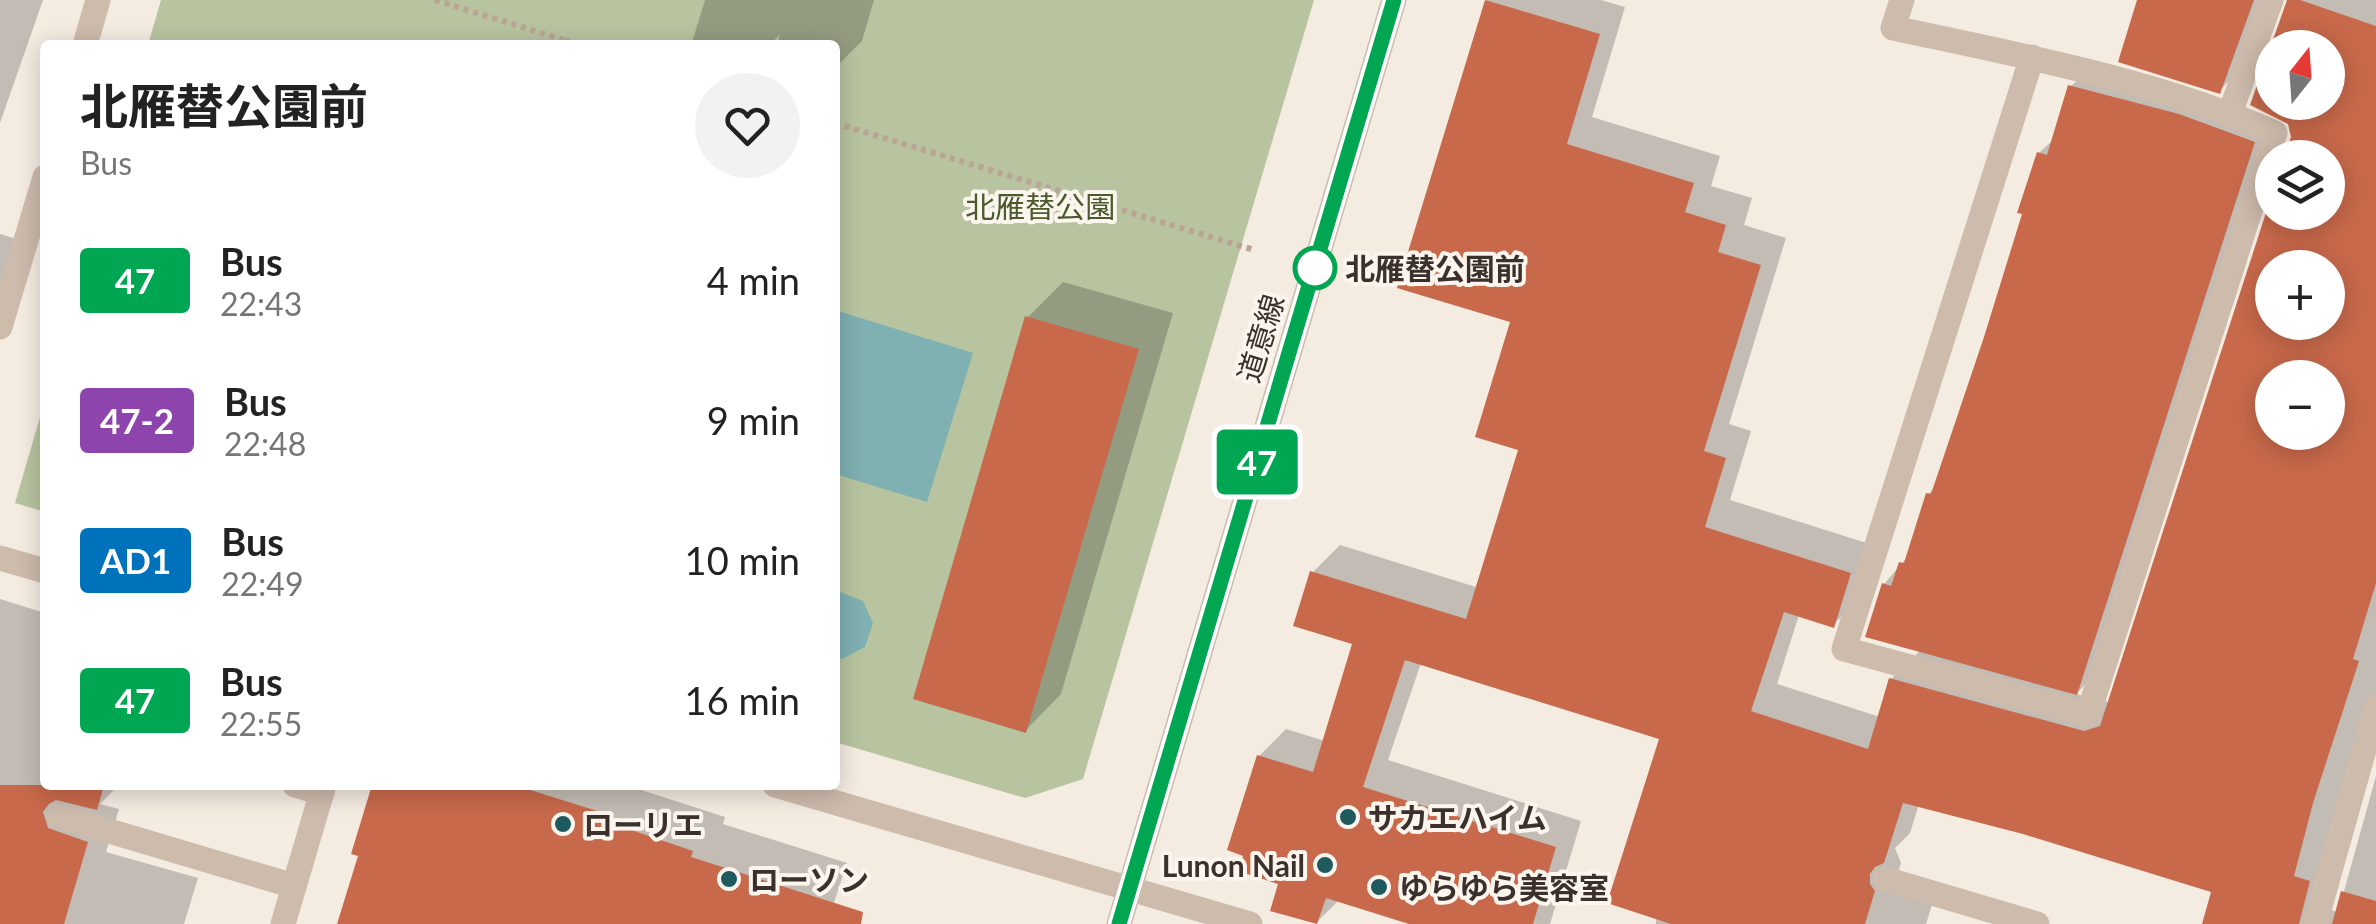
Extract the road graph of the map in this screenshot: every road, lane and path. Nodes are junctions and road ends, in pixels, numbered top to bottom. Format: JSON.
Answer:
{"nodes":[{"id":1,"x":98,"y":0,"type":"edge"},
{"id":2,"x":435,"y":0,"type":"edge"},
{"id":3,"x":1394,"y":0,"type":"edge"},
{"id":4,"x":1902,"y":0,"type":"edge"},
{"id":5,"x":2271,"y":0,"type":"edge"},
{"id":6,"x":86,"y":40,"type":"edge"},
{"id":7,"x":559,"y":40,"type":"edge"},
{"id":8,"x":2032,"y":58,"type":"junction"},
{"id":9,"x":2230,"y":113,"type":"junction"},
{"id":10,"x":840,"y":125,"type":"edge"},
{"id":11,"x":40,"y":194,"type":"edge"},
{"id":12,"x":1254,"y":250,"type":"dead end"},
{"id":13,"x":0,"y":327,"type":"edge"},
{"id":14,"x":0,"y":558,"type":"edge"},
{"id":15,"x":40,"y":570,"type":"edge"},
{"id":16,"x":2376,"y":707,"type":"edge"},
{"id":17,"x":323,"y":790,"type":"edge"},
{"id":18,"x":792,"y":790,"type":"edge"},
{"id":19,"x":59,"y":816,"type":"dead end"},
{"id":20,"x":1886,"y":879,"type":"dead end"},
{"id":21,"x":294,"y":886,"type":"junction"},
{"id":22,"x":1129,"y":889,"type":"junction"},
{"id":23,"x":1996,"y":918,"type":"edge"},
{"id":24,"x":283,"y":924,"type":"edge"},
{"id":25,"x":1118,"y":924,"type":"edge"},
{"id":26,"x":1250,"y":924,"type":"edge"},
{"id":27,"x":2037,"y":924,"type":"edge"},
{"id":28,"x":2315,"y":924,"type":"edge"}],
"edges":[{"from":1,"to":6,"type":"street"},
{"from":2,"to":7,"type":"path"},
{"from":3,"to":22,"type":"street","name":"道意線"},
{"from":4,"to":8,"type":"street"},
{"from":5,"to":9,"type":"street"},
{"from":8,"to":9,"type":"street"},
{"from":8,"to":9,"type":"street"},
{"from":10,"to":12,"type":"path"},
{"from":11,"to":13,"type":"street"},
{"from":14,"to":15,"type":"street"},
{"from":16,"to":28,"type":"street"},
{"from":17,"to":21,"type":"street"},
{"from":18,"to":22,"type":"street"},
{"from":19,"to":21,"type":"street"},
{"from":20,"to":23,"type":"street"},
{"from":21,"to":24,"type":"street"},
{"from":22,"to":25,"type":"street","name":"道意線"},
{"from":22,"to":26,"type":"street"},
{"from":23,"to":27,"type":"street"}]}
